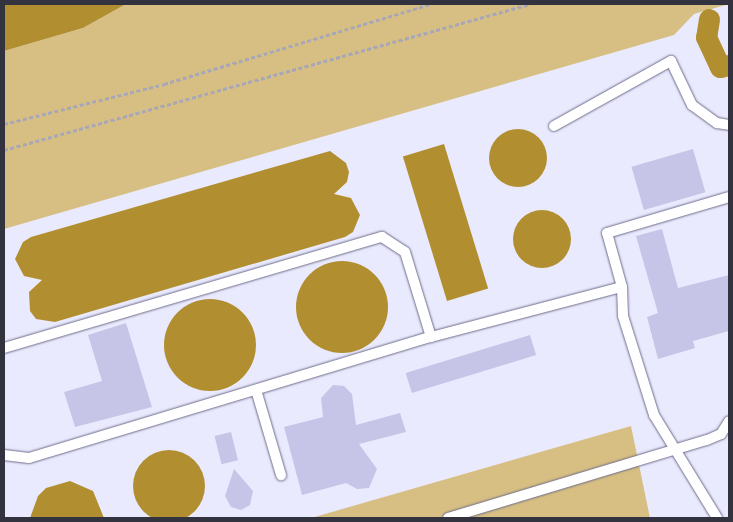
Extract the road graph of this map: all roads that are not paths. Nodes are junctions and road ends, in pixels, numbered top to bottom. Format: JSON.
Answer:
{"nodes":[{"id":1,"x":729,"y":125,"type":"edge"},
{"id":2,"x":554,"y":126,"type":"dead end"},
{"id":3,"x":729,"y":196,"type":"edge"},
{"id":4,"x":622,"y":287,"type":"junction"},
{"id":5,"x":431,"y":337,"type":"junction"},
{"id":6,"x":4,"y":348,"type":"edge"},
{"id":7,"x":256,"y":390,"type":"junction"},
{"id":8,"x":729,"y":421,"type":"edge"},
{"id":9,"x":674,"y":451,"type":"junction"},
{"id":10,"x":4,"y":455,"type":"edge"},
{"id":11,"x":281,"y":475,"type":"dead end"},
{"id":12,"x":448,"y":518,"type":"edge"},
{"id":13,"x":717,"y":518,"type":"edge"}],
"edges":[{"from":1,"to":2,"type":"lane"},
{"from":3,"to":4,"type":"lane"},
{"from":4,"to":5,"type":"lane"},
{"from":4,"to":9,"type":"lane"},
{"from":5,"to":6,"type":"lane"},
{"from":5,"to":7,"type":"lane"},
{"from":7,"to":10,"type":"lane"},
{"from":7,"to":11,"type":"lane"},
{"from":8,"to":9,"type":"lane"},
{"from":9,"to":12,"type":"lane"},
{"from":9,"to":13,"type":"lane"}]}
